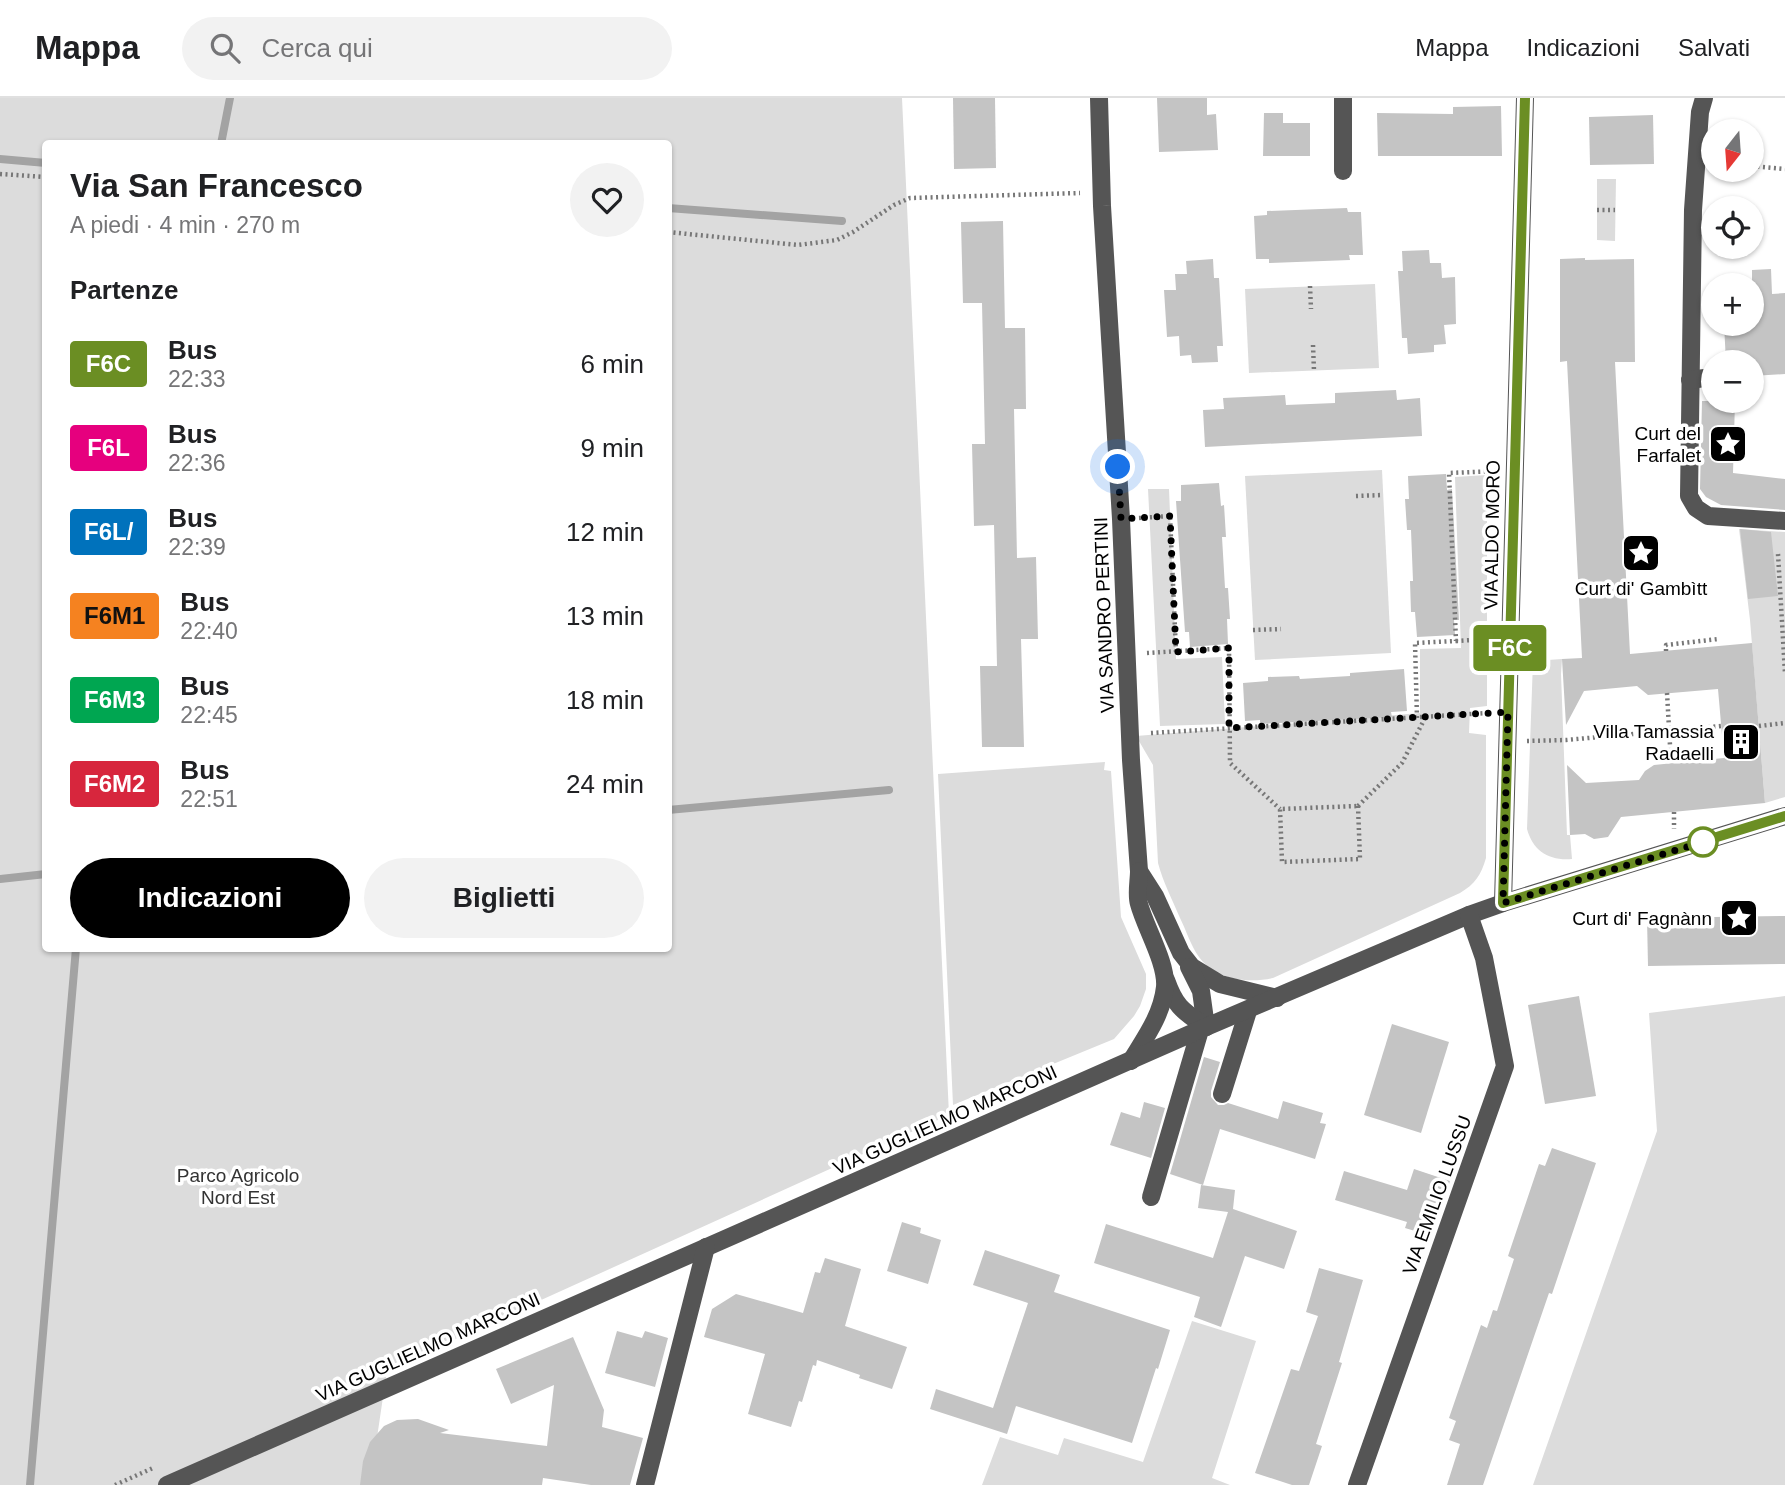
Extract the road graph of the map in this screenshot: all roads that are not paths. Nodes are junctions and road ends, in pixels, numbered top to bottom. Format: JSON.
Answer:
{"nodes":[{"id":1,"x":1099,"y":98,"type":"edge"},
{"id":2,"x":1343,"y":98,"type":"edge"},
{"id":3,"x":1525,"y":98,"type":"edge"},
{"id":4,"x":1704,"y":98,"type":"edge"},
{"id":5,"x":1343,"y":171,"type":"dead end"},
{"id":6,"x":1701,"y":378,"type":"edge"},
{"id":7,"x":1690,"y":380,"type":"junction"},
{"id":8,"x":1785,"y":521,"type":"edge"},
{"id":9,"x":1785,"y":816,"type":"edge"},
{"id":10,"x":1139,"y":871,"type":"junction"},
{"id":11,"x":1503,"y":903,"type":"junction"},
{"id":12,"x":1469,"y":915,"type":"junction"},
{"id":13,"x":1181,"y":953,"type":"junction"},
{"id":14,"x":1162,"y":967,"type":"junction"},
{"id":15,"x":1277,"y":998,"type":"junction"},
{"id":16,"x":1248,"y":1011,"type":"junction"},
{"id":17,"x":1203,"y":1029,"type":"junction"},
{"id":18,"x":1130,"y":1061,"type":"junction"},
{"id":19,"x":1222,"y":1094,"type":"dead end"},
{"id":20,"x":1151,"y":1197,"type":"dead end"},
{"id":21,"x":706,"y":1247,"type":"junction"},
{"id":22,"x":167,"y":1485,"type":"edge"},
{"id":23,"x":645,"y":1485,"type":"edge"},
{"id":24,"x":1357,"y":1485,"type":"edge"}],
"edges":[{"from":1,"to":10,"type":"street","name":"VIA SANDRO PERTINI"},
{"from":2,"to":5,"type":"street"},
{"from":3,"to":11,"type":"street","name":"VIA ALDO MORO"},
{"from":4,"to":7,"type":"street"},
{"from":6,"to":7,"type":"street"},
{"from":7,"to":8,"type":"street"},
{"from":9,"to":11,"type":"street","name":"VIA GUGLIELMO MARCONI"},
{"from":10,"to":13,"type":"street","name":"VIA SANDRO PERTINI"},
{"from":10,"to":14,"type":"street"},
{"from":11,"to":12,"type":"street","name":"VIA GUGLIELMO MARCONI"},
{"from":12,"to":15,"type":"street","name":"VIA GUGLIELMO MARCONI"},
{"from":12,"to":24,"type":"street","name":"VIA EMILIO LUSSU"},
{"from":13,"to":15,"type":"street","name":"VIA SANDRO PERTINI"},
{"from":13,"to":17,"type":"street","name":"VIA SANDRO PERTINI"},
{"from":14,"to":17,"type":"street"},
{"from":14,"to":18,"type":"street"},
{"from":15,"to":16,"type":"street","name":"VIA GUGLIELMO MARCONI"},
{"from":16,"to":17,"type":"street","name":"VIA GUGLIELMO MARCONI"},
{"from":16,"to":19,"type":"street"},
{"from":17,"to":18,"type":"street","name":"VIA GUGLIELMO MARCONI"},
{"from":17,"to":20,"type":"street"},
{"from":18,"to":21,"type":"street","name":"VIA GUGLIELMO MARCONI"},
{"from":21,"to":22,"type":"street","name":"VIA GUGLIELMO MARCONI"},
{"from":21,"to":23,"type":"street"}]}
